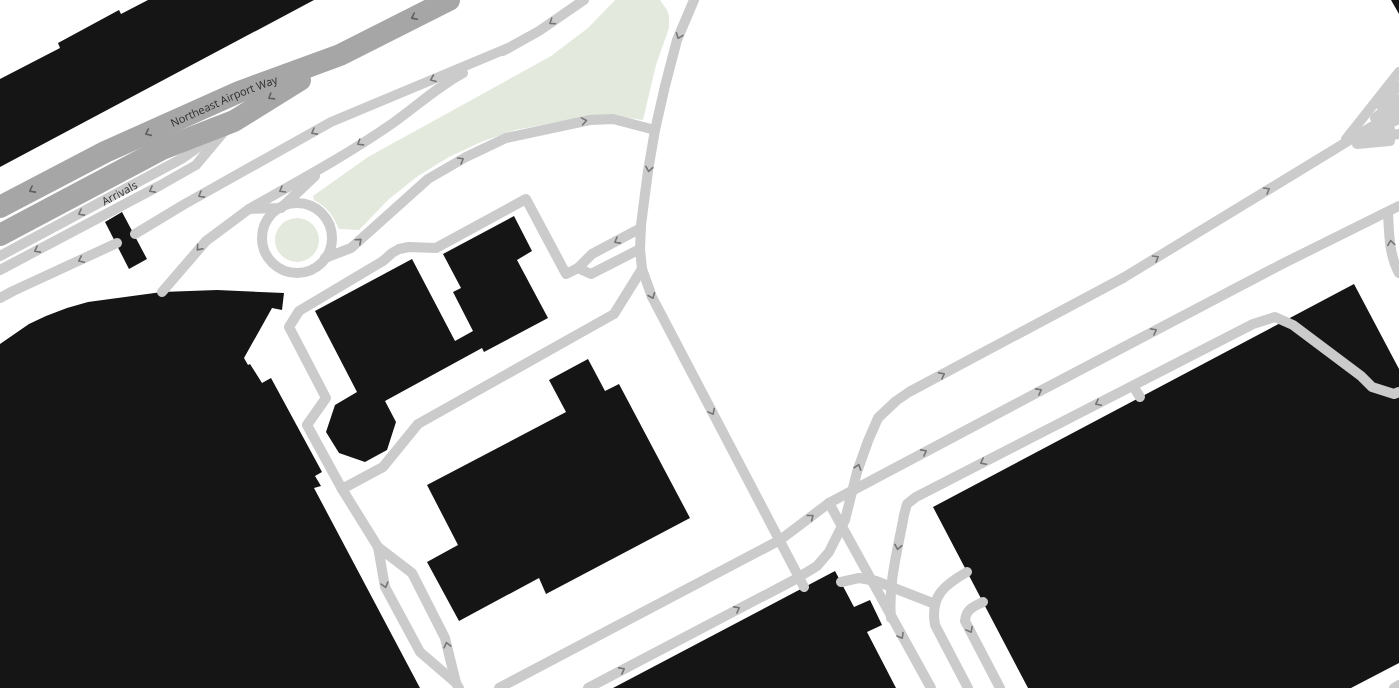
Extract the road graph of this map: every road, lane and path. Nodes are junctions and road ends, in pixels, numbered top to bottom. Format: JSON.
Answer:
{"nodes":[{"id":1,"x":449,"y":0,"type":"edge"},
{"id":2,"x":584,"y":0,"type":"edge"},
{"id":3,"x":694,"y":0,"type":"edge"},
{"id":4,"x":508,"y":48,"type":"junction"},
{"id":5,"x":340,"y":54,"type":"junction"},
{"id":6,"x":1399,"y":72,"type":"edge"},
{"id":7,"x":1399,"y":86,"type":"edge"},
{"id":8,"x":1399,"y":99,"type":"edge"},
{"id":9,"x":1399,"y":110,"type":"edge"},
{"id":10,"x":1399,"y":119,"type":"edge"},
{"id":11,"x":234,"y":121,"type":"junction"},
{"id":12,"x":1399,"y":126,"type":"edge"},
{"id":13,"x":655,"y":130,"type":"junction"},
{"id":14,"x":1399,"y":134,"type":"edge"},
{"id":15,"x":1399,"y":141,"type":"edge"},
{"id":16,"x":1341,"y":145,"type":"junction"},
{"id":17,"x":328,"y":164,"type":"junction"},
{"id":18,"x":1399,"y":206,"type":"edge"},
{"id":19,"x":0,"y":207,"type":"edge"},
{"id":20,"x":281,"y":208,"type":"junction"},
{"id":21,"x":249,"y":209,"type":"junction"},
{"id":22,"x":1388,"y":212,"type":"junction"},
{"id":23,"x":641,"y":228,"type":"junction"},
{"id":24,"x":134,"y":234,"type":"dead end"},
{"id":25,"x":0,"y":235,"type":"edge"},
{"id":26,"x":117,"y":243,"type":"dead end"},
{"id":27,"x":640,"y":249,"type":"junction"},
{"id":28,"x":0,"y":256,"type":"edge"},
{"id":29,"x":325,"y":258,"type":"junction"},
{"id":30,"x":578,"y":268,"type":"junction"},
{"id":31,"x":642,"y":269,"type":"junction"},
{"id":32,"x":0,"y":270,"type":"edge"},
{"id":33,"x":1399,"y":273,"type":"edge"},
{"id":34,"x":162,"y":292,"type":"dead end"},
{"id":35,"x":0,"y":298,"type":"edge"},
{"id":36,"x":1133,"y":386,"type":"junction"},
{"id":37,"x":1399,"y":392,"type":"edge"},
{"id":38,"x":1140,"y":398,"type":"dead end"},
{"id":39,"x":342,"y":489,"type":"junction"},
{"id":40,"x":829,"y":503,"type":"junction"},
{"id":41,"x":780,"y":540,"type":"junction"},
{"id":42,"x":378,"y":547,"type":"junction"},
{"id":43,"x":967,"y":572,"type":"dead end"},
{"id":44,"x":841,"y":582,"type":"dead end"},
{"id":45,"x":804,"y":587,"type":"dead end"},
{"id":46,"x":983,"y":602,"type":"dead end"},
{"id":47,"x":935,"y":604,"type":"junction"},
{"id":48,"x":891,"y":618,"type":"junction"},
{"id":49,"x":1399,"y":685,"type":"edge"},
{"id":50,"x":458,"y":686,"type":"edge"},
{"id":51,"x":499,"y":688,"type":"edge"},
{"id":52,"x":588,"y":688,"type":"edge"},
{"id":53,"x":931,"y":688,"type":"edge"},
{"id":54,"x":968,"y":688,"type":"edge"},
{"id":55,"x":1000,"y":688,"type":"edge"},
{"id":56,"x":1394,"y":688,"type":"edge"}],
"edges":[{"from":1,"to":5,"type":"main road","name":"Northeast Airport Way","one_way":true},
{"from":2,"to":4,"type":"lane","one_way":true},
{"from":3,"to":13,"type":"lane","one_way":true},
{"from":4,"to":17,"type":"lane","one_way":true},
{"from":4,"to":24,"type":"lane","one_way":true},
{"from":5,"to":11,"type":"main road","name":"Arrivals","one_way":true},
{"from":5,"to":19,"type":"main road","name":"Northeast Airport Way","one_way":true},
{"from":6,"to":16,"type":"lane"},
{"from":7,"to":16,"type":"lane"},
{"from":8,"to":16,"type":"lane"},
{"from":9,"to":16,"type":"lane"},
{"from":10,"to":16,"type":"lane"},
{"from":11,"to":25,"type":"main road","name":"Arrivals"},
{"from":11,"to":28,"type":"lane","name":"Arrivals","one_way":true},
{"from":11,"to":32,"type":"lane","one_way":true},
{"from":12,"to":16,"type":"lane"},
{"from":13,"to":23,"type":"lane","one_way":true},
{"from":29,"to":13,"type":"lane","one_way":true},
{"from":14,"to":16,"type":"lane"},
{"from":15,"to":16,"type":"lane"},
{"from":52,"to":16,"type":"lane","one_way":true,"bridge":true},
{"from":17,"to":20,"type":"lane"},
{"from":17,"to":21,"type":"lane","one_way":true},
{"from":18,"to":22,"type":"lane"},
{"from":20,"to":21,"type":"lane"},
{"from":20,"to":29,"type":"lane"},
{"from":20,"to":29,"type":"lane"},
{"from":21,"to":34,"type":"lane","one_way":true},
{"from":33,"to":22,"type":"lane","one_way":true},
{"from":40,"to":22,"type":"lane","one_way":true},
{"from":23,"to":27,"type":"lane"},
{"from":23,"to":30,"type":"lane","one_way":true},
{"from":26,"to":35,"type":"lane","one_way":true},
{"from":27,"to":30,"type":"lane"},
{"from":27,"to":31,"type":"lane"},
{"from":30,"to":39,"type":"lane"},
{"from":31,"to":39,"type":"lane"},
{"from":31,"to":41,"type":"lane","one_way":true},
{"from":36,"to":37,"type":"lane"},
{"from":36,"to":38,"type":"lane"},
{"from":36,"to":48,"type":"lane","one_way":true},
{"from":39,"to":42,"type":"lane"},
{"from":41,"to":40,"type":"lane","one_way":true},
{"from":40,"to":48,"type":"lane"},
{"from":41,"to":45,"type":"lane"},
{"from":41,"to":51,"type":"lane"},
{"from":42,"to":50,"type":"lane","one_way":true},
{"from":50,"to":42,"type":"lane","one_way":true},
{"from":43,"to":47,"type":"lane"},
{"from":44,"to":47,"type":"lane","bridge":true},
{"from":46,"to":55,"type":"lane","one_way":true},
{"from":47,"to":54,"type":"lane"},
{"from":48,"to":53,"type":"lane","one_way":true},
{"from":49,"to":56,"type":"lane"}]}
